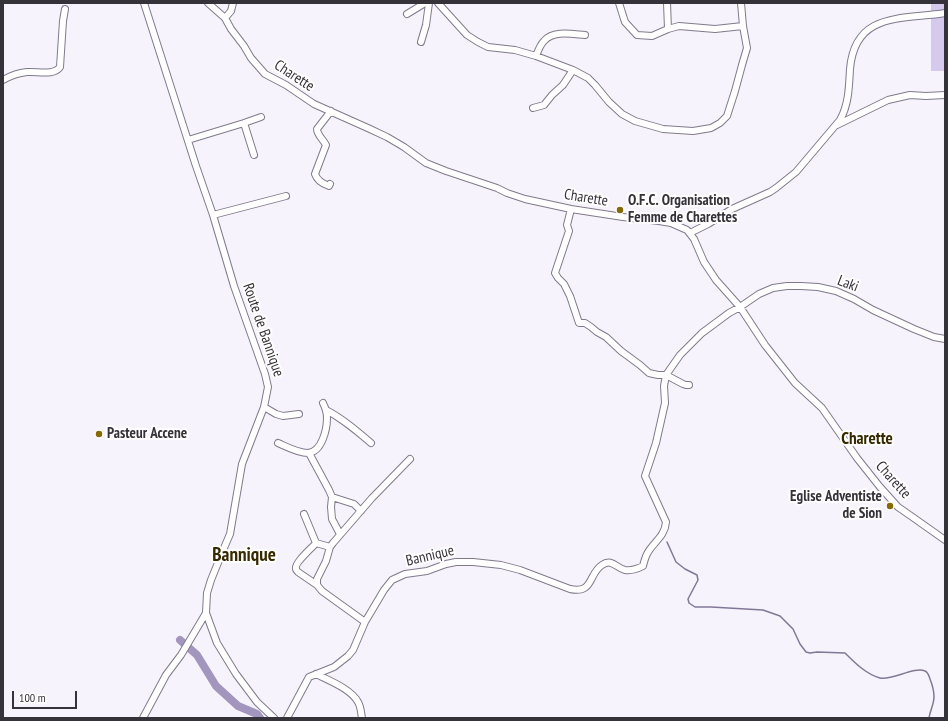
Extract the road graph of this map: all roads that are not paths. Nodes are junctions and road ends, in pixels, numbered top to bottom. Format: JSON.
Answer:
{"nodes":[{"id":1,"x":144,"y":3,"type":"edge"},
{"id":2,"x":208,"y":3,"type":"edge"},
{"id":3,"x":233,"y":3,"type":"edge"},
{"id":4,"x":425,"y":3,"type":"edge"},
{"id":5,"x":429,"y":3,"type":"edge"},
{"id":6,"x":438,"y":3,"type":"edge"},
{"id":7,"x":618,"y":3,"type":"edge"},
{"id":8,"x":667,"y":3,"type":"edge"},
{"id":9,"x":743,"y":3,"type":"edge"},
{"id":10,"x":65,"y":9,"type":"dead end"},
{"id":11,"x":945,"y":13,"type":"edge"},
{"id":12,"x":408,"y":14,"type":"dead end"},
{"id":13,"x":224,"y":18,"type":"junction"},
{"id":14,"x":743,"y":26,"type":"junction"},
{"id":15,"x":668,"y":28,"type":"junction"},
{"id":16,"x":585,"y":35,"type":"dead end"},
{"id":17,"x":421,"y":42,"type":"dead end"},
{"id":18,"x":536,"y":56,"type":"junction"},
{"id":19,"x":742,"y":65,"type":"junction"},
{"id":20,"x":573,"y":70,"type":"junction"},
{"id":21,"x":3,"y":80,"type":"edge"},
{"id":22,"x":945,"y":95,"type":"edge"},
{"id":23,"x":533,"y":108,"type":"dead end"},
{"id":24,"x":331,"y":111,"type":"junction"},
{"id":25,"x":260,"y":117,"type":"dead end"},
{"id":26,"x":244,"y":123,"type":"junction"},
{"id":27,"x":835,"y":126,"type":"junction"},
{"id":28,"x":188,"y":140,"type":"junction"},
{"id":29,"x":254,"y":155,"type":"dead end"},
{"id":30,"x":330,"y":184,"type":"dead end"},
{"id":31,"x":286,"y":196,"type":"dead end"},
{"id":32,"x":570,"y":209,"type":"junction"},
{"id":33,"x":213,"y":215,"type":"junction"},
{"id":34,"x":690,"y":233,"type":"junction"},
{"id":35,"x":740,"y":307,"type":"junction"},
{"id":36,"x":945,"y":339,"type":"edge"},
{"id":37,"x":666,"y":375,"type":"junction"},
{"id":38,"x":689,"y":385,"type":"dead end"},
{"id":39,"x":323,"y":402,"type":"dead end"},
{"id":40,"x":264,"y":407,"type":"junction"},
{"id":41,"x":326,"y":410,"type":"junction"},
{"id":42,"x":297,"y":414,"type":"dead end"},
{"id":43,"x":278,"y":443,"type":"dead end"},
{"id":44,"x":371,"y":444,"type":"dead end"},
{"id":45,"x":309,"y":453,"type":"junction"},
{"id":46,"x":410,"y":460,"type":"dead end"},
{"id":47,"x":332,"y":497,"type":"junction"},
{"id":48,"x":361,"y":511,"type":"junction"},
{"id":49,"x":304,"y":514,"type":"dead end"},
{"id":50,"x":340,"y":534,"type":"junction"},
{"id":51,"x":945,"y":540,"type":"edge"},
{"id":52,"x":316,"y":543,"type":"junction"},
{"id":53,"x":330,"y":547,"type":"junction"},
{"id":54,"x":317,"y":585,"type":"junction"},
{"id":55,"x":206,"y":613,"type":"junction"},
{"id":56,"x":365,"y":622,"type":"junction"},
{"id":57,"x":316,"y":674,"type":"junction"},
{"id":58,"x":143,"y":718,"type":"edge"},
{"id":59,"x":274,"y":718,"type":"edge"},
{"id":60,"x":287,"y":718,"type":"edge"},
{"id":61,"x":362,"y":718,"type":"edge"}],
"edges":[{"from":1,"to":28,"type":"street","name":"Route de Bannique"},
{"from":2,"to":13,"type":"street","name":"Charette"},
{"from":3,"to":13,"type":"street"},
{"from":4,"to":12,"type":"street"},
{"from":5,"to":17,"type":"street"},
{"from":6,"to":18,"type":"street"},
{"from":7,"to":15,"type":"street"},
{"from":8,"to":15,"type":"street"},
{"from":9,"to":14,"type":"street"},
{"from":9,"to":19,"type":"street"},
{"from":10,"to":21,"type":"street"},
{"from":11,"to":27,"type":"street"},
{"from":13,"to":24,"type":"street","name":"Charette"},
{"from":14,"to":15,"type":"street"},
{"from":14,"to":19,"type":"street"},
{"from":16,"to":18,"type":"street"},
{"from":18,"to":20,"type":"street"},
{"from":19,"to":20,"type":"street"},
{"from":20,"to":23,"type":"street"},
{"from":22,"to":27,"type":"street"},
{"from":24,"to":30,"type":"street"},
{"from":24,"to":32,"type":"street","name":"Charette"},
{"from":25,"to":26,"type":"street"},
{"from":26,"to":28,"type":"street"},
{"from":26,"to":29,"type":"street"},
{"from":27,"to":34,"type":"street"},
{"from":28,"to":33,"type":"street","name":"Route de Bannique"},
{"from":31,"to":33,"type":"street"},
{"from":32,"to":34,"type":"street","name":"Charette"},
{"from":32,"to":37,"type":"street"},
{"from":33,"to":40,"type":"street","name":"Route de Bannique"},
{"from":34,"to":35,"type":"street","name":"Charette"},
{"from":35,"to":36,"type":"street","name":"Laki"},
{"from":35,"to":37,"type":"street","name":"Laki"},
{"from":35,"to":51,"type":"street","name":"Charette"},
{"from":37,"to":38,"type":"street"},
{"from":37,"to":56,"type":"street","name":"Bannique"},
{"from":39,"to":41,"type":"street"},
{"from":40,"to":42,"type":"street"},
{"from":40,"to":55,"type":"street","name":"Route de Bannique"},
{"from":41,"to":44,"type":"street"},
{"from":41,"to":45,"type":"street"},
{"from":43,"to":45,"type":"street"},
{"from":45,"to":47,"type":"street"},
{"from":46,"to":48,"type":"street"},
{"from":47,"to":48,"type":"street"},
{"from":47,"to":50,"type":"street"},
{"from":48,"to":50,"type":"street"},
{"from":49,"to":52,"type":"street"},
{"from":50,"to":53,"type":"street"},
{"from":52,"to":53,"type":"street"},
{"from":52,"to":54,"type":"street"},
{"from":53,"to":54,"type":"street"},
{"from":54,"to":56,"type":"street"},
{"from":55,"to":58,"type":"street"},
{"from":55,"to":59,"type":"street","name":"Route de Bannique"},
{"from":56,"to":57,"type":"street","name":"Bannique"},
{"from":57,"to":60,"type":"street","name":"Bannique"},
{"from":57,"to":61,"type":"street"}]}
